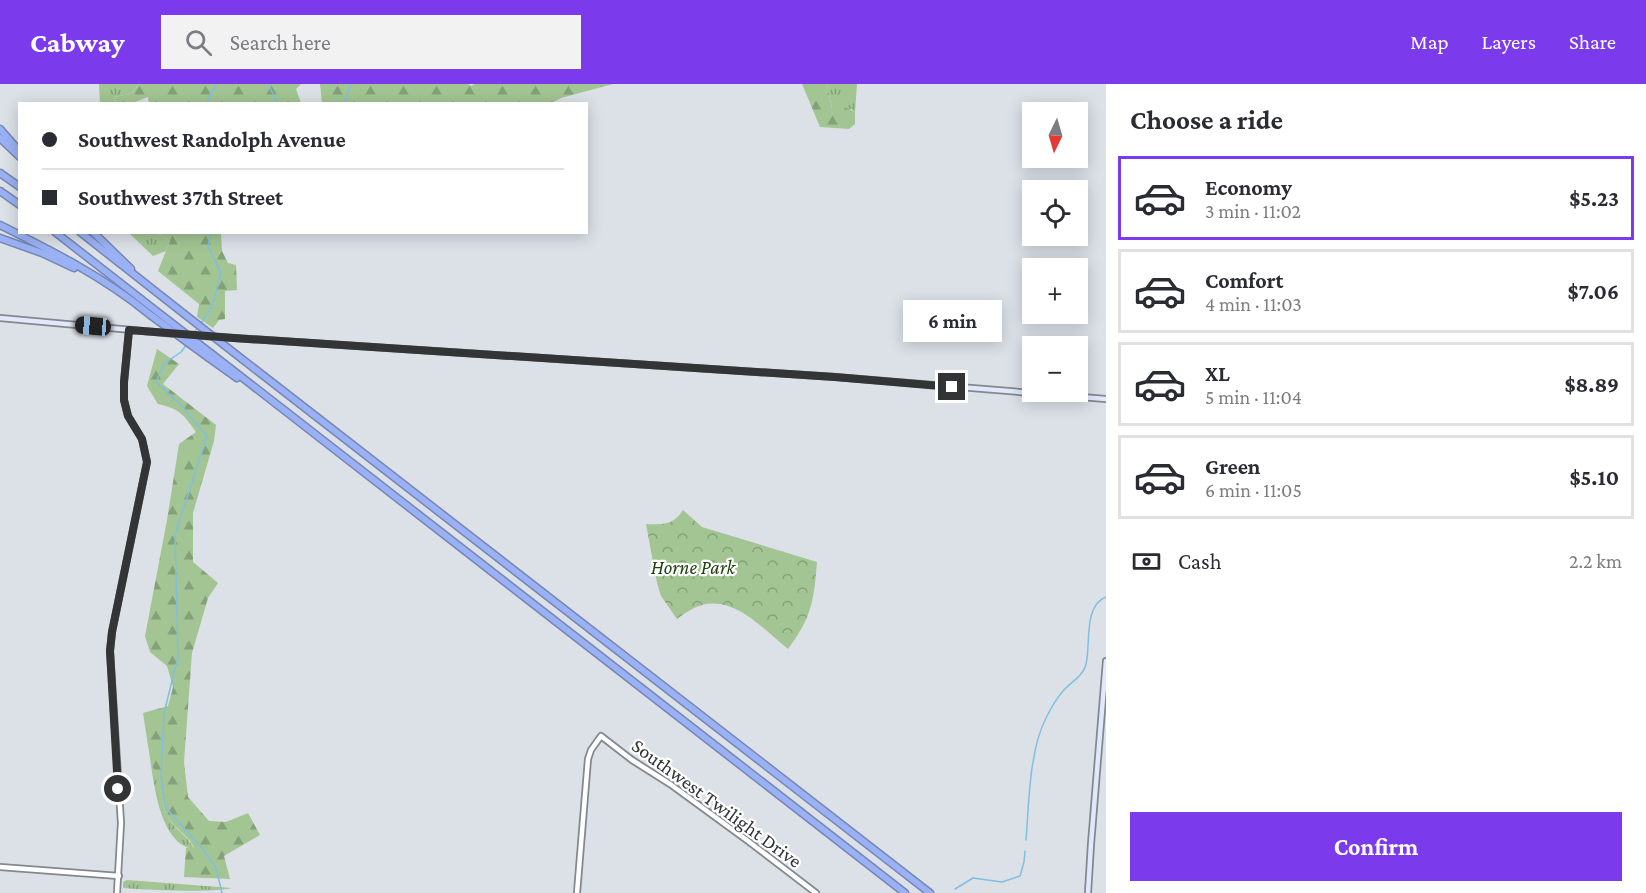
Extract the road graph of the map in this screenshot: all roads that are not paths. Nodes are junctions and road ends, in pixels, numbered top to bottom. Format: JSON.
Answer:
{"nodes":[{"id":1,"x":0,"y":129,"type":"edge"},
{"id":2,"x":0,"y":138,"type":"edge"},
{"id":3,"x":18,"y":150,"type":"edge"},
{"id":4,"x":18,"y":155,"type":"edge"},
{"id":5,"x":0,"y":173,"type":"edge"},
{"id":6,"x":18,"y":186,"type":"edge"},
{"id":7,"x":0,"y":191,"type":"edge"},
{"id":8,"x":18,"y":204,"type":"edge"},
{"id":9,"x":0,"y":225,"type":"edge"},
{"id":10,"x":57,"y":234,"type":"edge"},
{"id":11,"x":83,"y":234,"type":"edge"},
{"id":12,"x":95,"y":234,"type":"edge"},
{"id":13,"x":0,"y":238,"type":"edge"},
{"id":14,"x":135,"y":274,"type":"junction"},
{"id":15,"x":150,"y":312,"type":"junction"},
{"id":16,"x":0,"y":318,"type":"edge"},
{"id":17,"x":129,"y":330,"type":"junction"},
{"id":18,"x":1106,"y":399,"type":"edge"},
{"id":19,"x":1106,"y":661,"type":"edge"},
{"id":20,"x":0,"y":867,"type":"edge"},
{"id":21,"x":904,"y":873,"type":"junction"},
{"id":22,"x":118,"y":876,"type":"junction"},
{"id":23,"x":117,"y":893,"type":"edge"},
{"id":24,"x":577,"y":893,"type":"edge"},
{"id":25,"x":816,"y":893,"type":"edge"},
{"id":26,"x":904,"y":893,"type":"edge"},
{"id":27,"x":930,"y":893,"type":"edge"},
{"id":28,"x":936,"y":893,"type":"edge"},
{"id":29,"x":1088,"y":893,"type":"edge"}],
"edges":[{"from":1,"to":3,"type":"highway"},
{"from":2,"to":4,"type":"highway"},
{"from":5,"to":6,"type":"highway"},
{"from":7,"to":8,"type":"highway"},
{"from":9,"to":15,"type":"highway"},
{"from":10,"to":15,"type":"highway"},
{"from":11,"to":14,"type":"highway"},
{"from":12,"to":14,"type":"highway"},
{"from":13,"to":15,"type":"highway"},
{"from":14,"to":21,"type":"highway","bridge":true},
{"from":15,"to":26,"type":"highway","bridge":true},
{"from":16,"to":17,"type":"main road"},
{"from":17,"to":18,"type":"main road"},
{"from":17,"to":22,"type":"street"},
{"from":19,"to":29,"type":"main road"},
{"from":20,"to":22,"type":"street"},
{"from":21,"to":27,"type":"highway"},
{"from":21,"to":28,"type":"highway"},
{"from":22,"to":23,"type":"street"},
{"from":24,"to":25,"type":"street","name":"Southwest Twilight Drive"}]}
